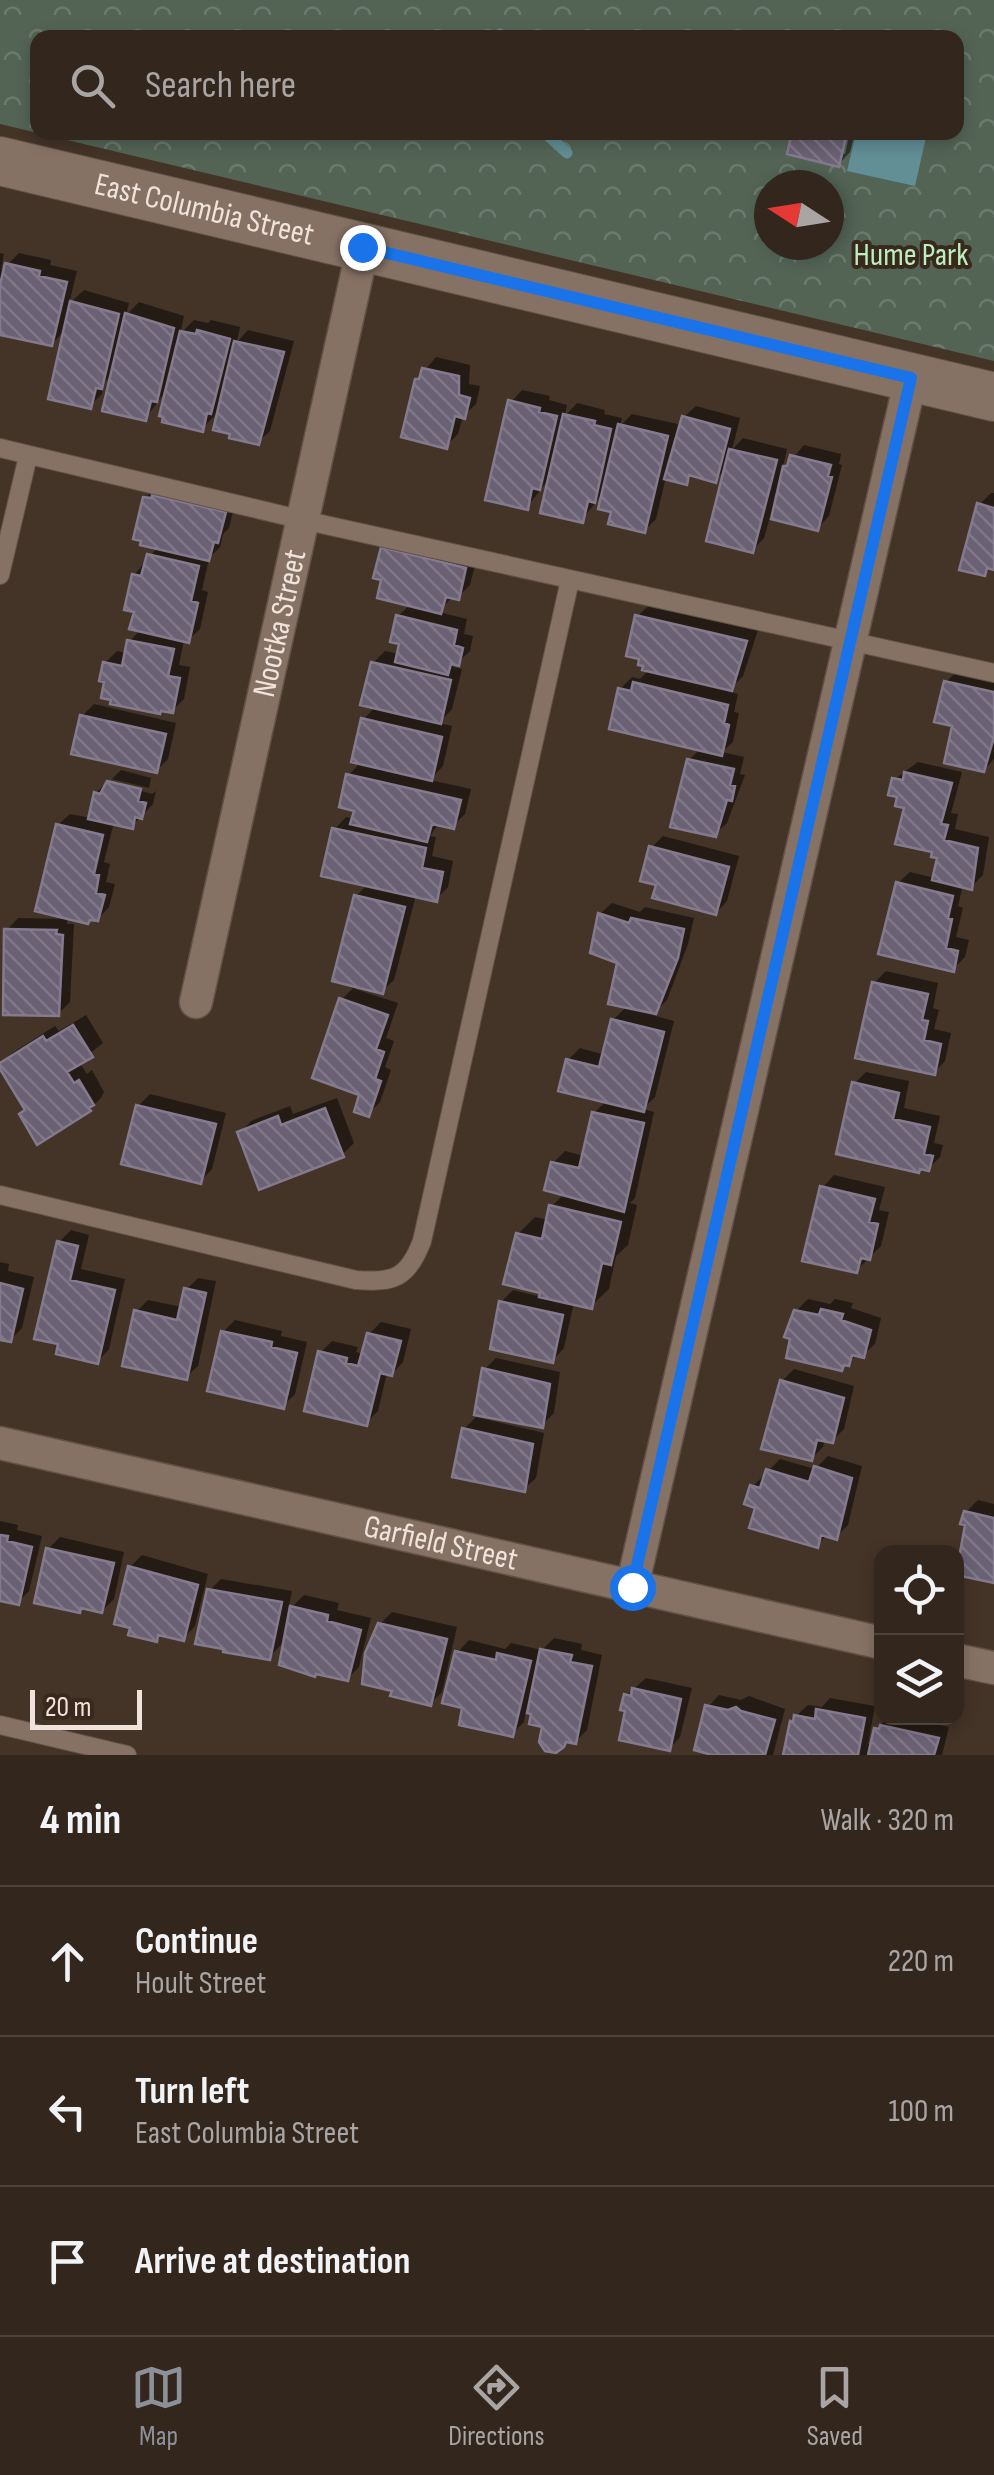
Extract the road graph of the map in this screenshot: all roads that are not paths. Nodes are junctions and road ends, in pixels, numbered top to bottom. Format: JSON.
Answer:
{"nodes":[{"id":1,"x":0,"y":161,"type":"edge"},
{"id":2,"x":362,"y":247,"type":"junction"},
{"id":3,"x":911,"y":378,"type":"junction"},
{"id":4,"x":994,"y":397,"type":"edge"},
{"id":5,"x":0,"y":448,"type":"edge"},
{"id":6,"x":28,"y":456,"type":"junction"},
{"id":7,"x":302,"y":520,"type":"junction"},
{"id":8,"x":0,"y":575,"type":"edge"},
{"id":9,"x":570,"y":580,"type":"junction"},
{"id":10,"x":851,"y":640,"type":"junction"},
{"id":11,"x":994,"y":674,"type":"edge"},
{"id":12,"x":196,"y":1002,"type":"dead end"},
{"id":13,"x":0,"y":1195,"type":"edge"},
{"id":14,"x":0,"y":1443,"type":"edge"},
{"id":15,"x":632,"y":1587,"type":"junction"},
{"id":16,"x":874,"y":1641,"type":"edge"},
{"id":17,"x":964,"y":1662,"type":"edge"},
{"id":18,"x":994,"y":1668,"type":"edge"},
{"id":19,"x":0,"y":1726,"type":"edge"},
{"id":20,"x":128,"y":1755,"type":"edge"}],
"edges":[{"from":1,"to":2,"type":"main road","name":"East Columbia Street"},
{"from":2,"to":3,"type":"main road","name":"East Columbia Street"},
{"from":2,"to":7,"type":"street","name":"Nootka Street"},
{"from":3,"to":4,"type":"main road","name":"East Columbia Street"},
{"from":3,"to":10,"type":"street"},
{"from":5,"to":6,"type":"lane"},
{"from":6,"to":7,"type":"lane"},
{"from":6,"to":8,"type":"lane"},
{"from":7,"to":9,"type":"lane"},
{"from":7,"to":12,"type":"street","name":"Nootka Street"},
{"from":9,"to":10,"type":"lane"},
{"from":9,"to":13,"type":"lane"},
{"from":10,"to":11,"type":"lane"},
{"from":10,"to":15,"type":"street"},
{"from":14,"to":15,"type":"street","name":"Garfield Street"},
{"from":15,"to":16,"type":"street","name":"Garfield Street"},
{"from":17,"to":18,"type":"street"},
{"from":19,"to":20,"type":"lane"}]}
